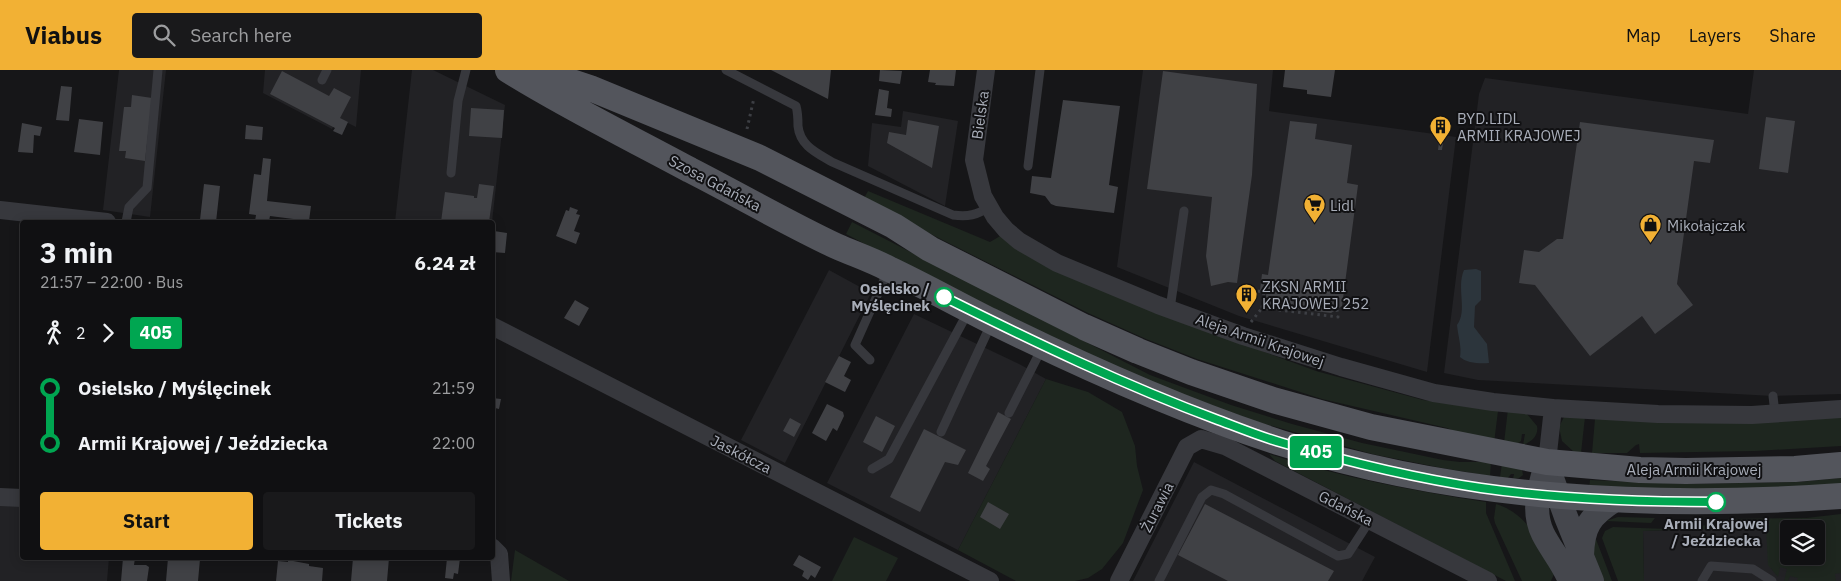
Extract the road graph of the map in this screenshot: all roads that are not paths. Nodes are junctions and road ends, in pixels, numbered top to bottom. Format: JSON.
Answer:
{"nodes":[{"id":1,"x":158,"y":70,"type":"edge"},
{"id":2,"x":327,"y":70,"type":"edge"},
{"id":3,"x":466,"y":70,"type":"edge"},
{"id":4,"x":508,"y":70,"type":"edge"},
{"id":5,"x":535,"y":70,"type":"edge"},
{"id":6,"x":726,"y":70,"type":"edge"},
{"id":7,"x":986,"y":70,"type":"edge"},
{"id":8,"x":1040,"y":70,"type":"edge"},
{"id":9,"x":322,"y":80,"type":"dead end"},
{"id":10,"x":974,"y":160,"type":"joint"},
{"id":11,"x":1028,"y":166,"type":"dead end"},
{"id":12,"x":451,"y":173,"type":"dead end"},
{"id":13,"x":989,"y":207,"type":"junction"},
{"id":14,"x":0,"y":210,"type":"edge"},
{"id":15,"x":1184,"y":211,"type":"dead end"},
{"id":16,"x":89,"y":220,"type":"edge"},
{"id":17,"x":126,"y":220,"type":"edge"},
{"id":18,"x":889,"y":269,"type":"junction"},
{"id":19,"x":926,"y":288,"type":"joint"},
{"id":20,"x":1170,"y":309,"type":"junction"},
{"id":21,"x":981,"y":316,"type":"junction"},
{"id":22,"x":495,"y":328,"type":"edge"},
{"id":23,"x":1043,"y":346,"type":"junction"},
{"id":24,"x":870,"y":360,"type":"dead end"},
{"id":25,"x":1774,"y":396,"type":"dead end"},
{"id":26,"x":1554,"y":408,"type":"junction"},
{"id":27,"x":1841,"y":409,"type":"edge"},
{"id":28,"x":1009,"y":413,"type":"dead end"},
{"id":29,"x":1775,"y":414,"type":"junction"},
{"id":30,"x":941,"y":432,"type":"dead end"},
{"id":31,"x":1202,"y":440,"type":"joint"},
{"id":32,"x":1547,"y":462,"type":"junction"},
{"id":33,"x":1841,"y":465,"type":"edge"},
{"id":34,"x":872,"y":469,"type":"dead end"},
{"id":35,"x":1548,"y":494,"type":"junction"},
{"id":36,"x":1841,"y":496,"type":"edge"},
{"id":37,"x":0,"y":497,"type":"edge"},
{"id":38,"x":20,"y":498,"type":"edge"},
{"id":39,"x":1615,"y":500,"type":"junction"},
{"id":40,"x":1370,"y":520,"type":"junction"},
{"id":41,"x":495,"y":550,"type":"edge"},
{"id":42,"x":1582,"y":555,"type":"junction"},
{"id":43,"x":1568,"y":579,"type":"edge"},
{"id":44,"x":501,"y":581,"type":"edge"},
{"id":45,"x":990,"y":581,"type":"edge"},
{"id":46,"x":1120,"y":581,"type":"edge"},
{"id":47,"x":1159,"y":581,"type":"edge"},
{"id":48,"x":1488,"y":581,"type":"edge"},
{"id":49,"x":1592,"y":581,"type":"edge"},
{"id":50,"x":1702,"y":581,"type":"edge"},
{"id":51,"x":1772,"y":581,"type":"edge"}],
"edges":[{"from":1,"to":17,"type":"lane"},
{"from":2,"to":9,"type":"lane"},
{"from":3,"to":12,"type":"lane"},
{"from":4,"to":18,"type":"main road","name":"Szosa Gdańska"},
{"from":5,"to":32,"type":"main road","name":"Aleja Armii Krajowej"},
{"from":6,"to":13,"type":"lane"},
{"from":7,"to":10,"type":"street","name":"Bielska"},
{"from":8,"to":11,"type":"lane"},
{"from":10,"to":13,"type":"street","name":"Aleja Armii Krajowej"},
{"from":13,"to":20,"type":"street","name":"Aleja Armii Krajowej"},
{"from":14,"to":16,"type":"street"},
{"from":15,"to":20,"type":"lane"},
{"from":18,"to":19,"type":"main road","name":"Szosa Gdańska"},
{"from":18,"to":24,"type":"lane"},
{"from":19,"to":21,"type":"main road","name":"Aleja Armii Krajowej"},
{"from":20,"to":26,"type":"street","name":"Aleja Armii Krajowej"},
{"from":21,"to":23,"type":"main road","name":"Aleja Armii Krajowej"},
{"from":21,"to":30,"type":"lane"},
{"from":21,"to":34,"type":"lane"},
{"from":22,"to":45,"type":"street","name":"Jaskółcza"},
{"from":23,"to":28,"type":"lane"},
{"from":23,"to":35,"type":"main road","name":"Aleja Armii Krajowej"},
{"from":25,"to":29,"type":"lane"},
{"from":26,"to":29,"type":"street","name":"Aleja Armii Krajowej"},
{"from":26,"to":32,"type":"street"},
{"from":27,"to":29,"type":"street","name":"Aleja Armii Krajowej"},
{"from":31,"to":40,"type":"street","name":"Gdańska"},
{"from":31,"to":46,"type":"street","name":"Żurawia"},
{"from":32,"to":33,"type":"main road","name":"Aleja Armii Krajowej"},
{"from":32,"to":35,"type":"main road"},
{"from":35,"to":39,"type":"main road","name":"Aleja Armii Krajowej"},
{"from":35,"to":42,"type":"main road"},
{"from":35,"to":43,"type":"main road"},
{"from":36,"to":39,"type":"main road","name":"Aleja Armii Krajowej"},
{"from":37,"to":38,"type":"street"},
{"from":39,"to":42,"type":"main road"},
{"from":40,"to":47,"type":"lane"},
{"from":40,"to":48,"type":"street","name":"Gdańska"},
{"from":41,"to":44,"type":"street"},
{"from":42,"to":49,"type":"main road"},
{"from":50,"to":51,"type":"lane"}]}
